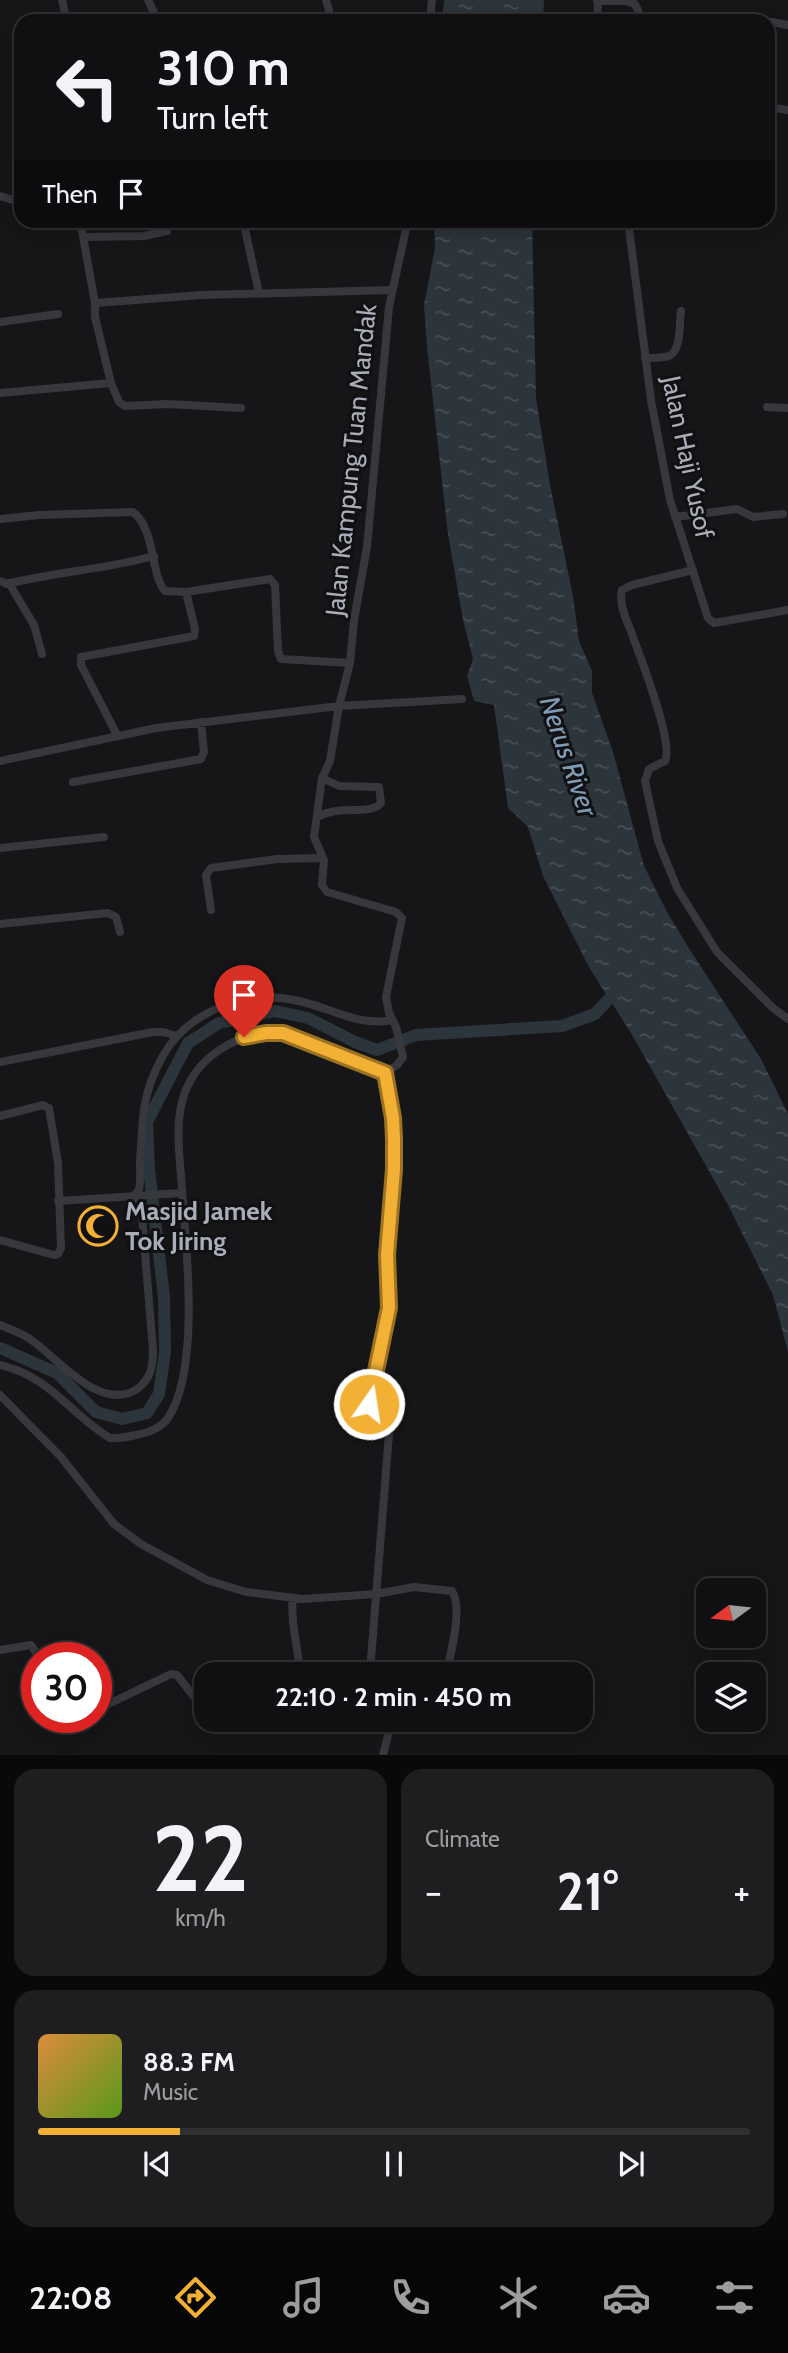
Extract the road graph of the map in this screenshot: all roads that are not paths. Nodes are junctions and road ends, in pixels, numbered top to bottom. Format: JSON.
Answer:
{"nodes":[{"id":1,"x":597,"y":1,"type":"edge"},
{"id":2,"x":640,"y":14,"type":"edge"},
{"id":3,"x":82,"y":228,"type":"edge"},
{"id":4,"x":245,"y":228,"type":"edge"},
{"id":5,"x":407,"y":228,"type":"edge"},
{"id":6,"x":629,"y":228,"type":"edge"},
{"id":7,"x":167,"y":231,"type":"dead end"},
{"id":8,"x":85,"y":237,"type":"junction"},
{"id":9,"x":392,"y":290,"type":"junction"},
{"id":10,"x":259,"y":293,"type":"junction"},
{"id":11,"x":95,"y":303,"type":"junction"},
{"id":12,"x":681,"y":311,"type":"dead end"},
{"id":13,"x":58,"y":314,"type":"dead end"},
{"id":14,"x":0,"y":322,"type":"edge"},
{"id":15,"x":645,"y":358,"type":"junction"},
{"id":16,"x":111,"y":383,"type":"junction"},
{"id":17,"x":0,"y":393,"type":"edge"},
{"id":18,"x":767,"y":407,"type":"dead end"},
{"id":19,"x":241,"y":408,"type":"dead end"},
{"id":20,"x":788,"y":408,"type":"edge"},
{"id":21,"x":783,"y":514,"type":"dead end"},
{"id":22,"x":675,"y":517,"type":"junction"},
{"id":23,"x":0,"y":519,"type":"edge"},
{"id":24,"x":154,"y":556,"type":"junction"},
{"id":25,"x":693,"y":570,"type":"junction"},
{"id":26,"x":5,"y":582,"type":"edge"},
{"id":27,"x":186,"y":592,"type":"junction"},
{"id":28,"x":788,"y":610,"type":"edge"},
{"id":29,"x":42,"y":654,"type":"dead end"},
{"id":30,"x":350,"y":663,"type":"junction"},
{"id":31,"x":462,"y":699,"type":"dead end"},
{"id":32,"x":339,"y":706,"type":"junction"},
{"id":33,"x":201,"y":722,"type":"junction"},
{"id":34,"x":117,"y":736,"type":"junction"},
{"id":35,"x":0,"y":761,"type":"edge"},
{"id":36,"x":322,"y":778,"type":"junction"},
{"id":37,"x":73,"y":782,"type":"dead end"},
{"id":38,"x":317,"y":818,"type":"junction"},
{"id":39,"x":104,"y":837,"type":"dead end"},
{"id":40,"x":0,"y":848,"type":"edge"},
{"id":41,"x":323,"y":858,"type":"junction"},
{"id":42,"x":211,"y":910,"type":"dead end"},
{"id":43,"x":0,"y":924,"type":"edge"},
{"id":44,"x":120,"y":932,"type":"dead end"},
{"id":45,"x":788,"y":1019,"type":"edge"},
{"id":46,"x":394,"y":1023,"type":"junction"},
{"id":47,"x":177,"y":1036,"type":"junction"},
{"id":48,"x":0,"y":1062,"type":"edge"},
{"id":49,"x":385,"y":1073,"type":"junction"},
{"id":50,"x":0,"y":1116,"type":"edge"},
{"id":51,"x":182,"y":1194,"type":"junction"},
{"id":52,"x":135,"y":1197,"type":"junction"},
{"id":53,"x":58,"y":1201,"type":"junction"},
{"id":54,"x":0,"y":1240,"type":"edge"},
{"id":55,"x":0,"y":1325,"type":"edge"},
{"id":56,"x":0,"y":1365,"type":"edge"},
{"id":57,"x":0,"y":1395,"type":"edge"},
{"id":58,"x":376,"y":1594,"type":"junction"},
{"id":59,"x":292,"y":1598,"type":"junction"},
{"id":60,"x":21,"y":1647,"type":"edge"},
{"id":61,"x":0,"y":1650,"type":"edge"},
{"id":62,"x":370,"y":1659,"type":"dead end"},
{"id":63,"x":299,"y":1662,"type":"edge"},
{"id":64,"x":448,"y":1662,"type":"edge"},
{"id":65,"x":194,"y":1697,"type":"edge"},
{"id":66,"x":112,"y":1702,"type":"edge"},
{"id":67,"x":389,"y":1732,"type":"edge"},
{"id":68,"x":383,"y":1755,"type":"edge"}],
"edges":[{"from":1,"to":2,"type":"street"},
{"from":3,"to":8,"type":"street"},
{"from":4,"to":10,"type":"street"},
{"from":5,"to":9,"type":"street","name":"Jalan Kampung Tuan Mandak"},
{"from":6,"to":15,"type":"street","name":"Jalan Haji Yusof"},
{"from":7,"to":8,"type":"street"},
{"from":8,"to":11,"type":"street"},
{"from":9,"to":10,"type":"street"},
{"from":9,"to":30,"type":"street","name":"Jalan Kampung Tuan Mandak"},
{"from":10,"to":11,"type":"street"},
{"from":11,"to":16,"type":"street"},
{"from":12,"to":15,"type":"street"},
{"from":13,"to":14,"type":"street"},
{"from":15,"to":22,"type":"street","name":"Jalan Haji Yusof"},
{"from":16,"to":17,"type":"street"},
{"from":16,"to":19,"type":"street"},
{"from":18,"to":20,"type":"street"},
{"from":21,"to":22,"type":"street"},
{"from":22,"to":25,"type":"street","name":"Jalan Haji Yusof"},
{"from":23,"to":24,"type":"street"},
{"from":24,"to":26,"type":"street"},
{"from":24,"to":27,"type":"street"},
{"from":25,"to":28,"type":"street","name":"Jalan Haji Yusof"},
{"from":25,"to":45,"type":"street"},
{"from":26,"to":29,"type":"street"},
{"from":27,"to":30,"type":"street"},
{"from":27,"to":34,"type":"street"},
{"from":30,"to":32,"type":"street","name":"Jalan Kampung Tuan Mandak"},
{"from":31,"to":32,"type":"street"},
{"from":32,"to":33,"type":"street"},
{"from":32,"to":36,"type":"street","name":"Jalan Kampung Tuan Mandak"},
{"from":33,"to":34,"type":"street"},
{"from":33,"to":37,"type":"street"},
{"from":34,"to":35,"type":"street"},
{"from":36,"to":38,"type":"street","name":"Jalan Kampung Tuan Mandak"},
{"from":36,"to":38,"type":"street"},
{"from":38,"to":41,"type":"street","name":"Jalan Kampung Tuan Mandak"},
{"from":39,"to":40,"type":"street"},
{"from":41,"to":42,"type":"street"},
{"from":41,"to":46,"type":"street","name":"Jalan Kampung Tuan Mandak"},
{"from":43,"to":44,"type":"street"},
{"from":46,"to":47,"type":"street"},
{"from":46,"to":49,"type":"street"},
{"from":47,"to":48,"type":"street"},
{"from":47,"to":52,"type":"street"},
{"from":49,"to":51,"type":"street"},
{"from":49,"to":58,"type":"street"},
{"from":50,"to":53,"type":"street"},
{"from":51,"to":52,"type":"street"},
{"from":51,"to":56,"type":"street"},
{"from":52,"to":53,"type":"street"},
{"from":52,"to":55,"type":"street"},
{"from":53,"to":54,"type":"street"},
{"from":57,"to":59,"type":"street"},
{"from":58,"to":59,"type":"street"},
{"from":58,"to":62,"type":"street"},
{"from":58,"to":64,"type":"street"},
{"from":59,"to":63,"type":"street"},
{"from":60,"to":61,"type":"street"},
{"from":65,"to":66,"type":"street"},
{"from":67,"to":68,"type":"street"}]}
